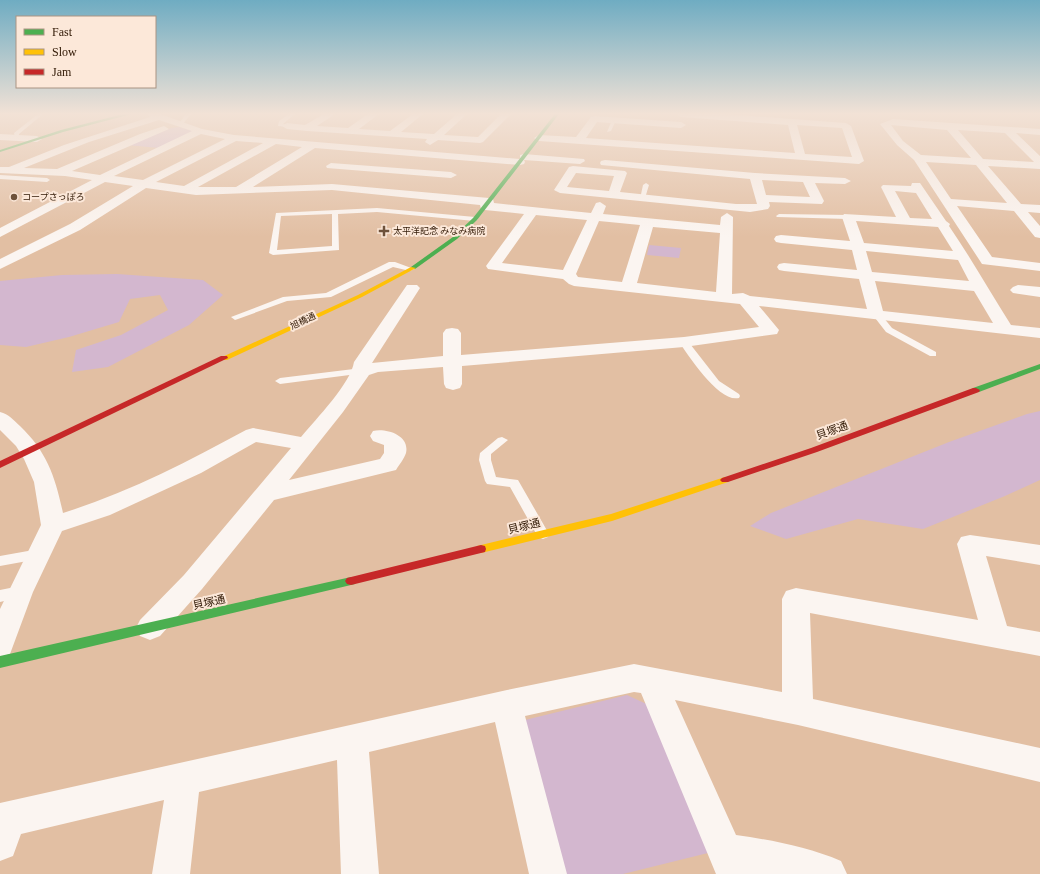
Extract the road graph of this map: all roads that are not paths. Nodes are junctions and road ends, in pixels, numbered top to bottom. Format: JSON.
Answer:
{"nodes":[{"id":1,"x":44,"y":155,"type":"edge"},
{"id":2,"x":99,"y":155,"type":"edge"},
{"id":3,"x":151,"y":155,"type":"edge"},
{"id":4,"x":201,"y":155,"type":"edge"},
{"id":5,"x":250,"y":155,"type":"edge"},
{"id":6,"x":296,"y":155,"type":"edge"},
{"id":7,"x":347,"y":155,"type":"edge"},
{"id":8,"x":435,"y":155,"type":"edge"},
{"id":9,"x":525,"y":155,"type":"edge"},
{"id":10,"x":584,"y":155,"type":"edge"},
{"id":11,"x":630,"y":155,"type":"edge"},
{"id":12,"x":693,"y":155,"type":"edge"},
{"id":13,"x":767,"y":155,"type":"edge"},
{"id":14,"x":857,"y":155,"type":"edge"},
{"id":15,"x":914,"y":155,"type":"edge"},
{"id":16,"x":972,"y":155,"type":"edge"},
{"id":17,"x":1033,"y":155,"type":"edge"},
{"id":18,"x":800,"y":157,"type":"joint"},
{"id":19,"x":467,"y":158,"type":"junction"},
{"id":20,"x":918,"y":158,"type":"junction"},
{"id":21,"x":522,"y":159,"type":"junction"},
{"id":22,"x":580,"y":161,"type":"junction"},
{"id":23,"x":978,"y":162,"type":"junction"},
{"id":24,"x":1040,"y":162,"type":"edge"},
{"id":25,"x":626,"y":164,"type":"junction"},
{"id":26,"x":1040,"y":166,"type":"edge"},
{"id":27,"x":697,"y":171,"type":"junction"},
{"id":28,"x":58,"y":172,"type":"junction"},
{"id":29,"x":2,"y":173,"type":"edge"},
{"id":30,"x":451,"y":175,"type":"junction"},
{"id":31,"x":755,"y":176,"type":"junction"},
{"id":32,"x":103,"y":178,"type":"junction"},
{"id":33,"x":312,"y":178,"type":"dead end"},
{"id":34,"x":807,"y":179,"type":"junction"},
{"id":35,"x":47,"y":180,"type":"dead end"},
{"id":36,"x":845,"y":181,"type":"dead end"},
{"id":37,"x":144,"y":184,"type":"junction"},
{"id":38,"x":646,"y":185,"type":"dead end"},
{"id":39,"x":300,"y":187,"type":"junction"},
{"id":40,"x":185,"y":190,"type":"junction"},
{"id":41,"x":238,"y":191,"type":"junction"},
{"id":42,"x":430,"y":196,"type":"junction"},
{"id":43,"x":642,"y":198,"type":"junction"},
{"id":44,"x":763,"y":198,"type":"junction"},
{"id":45,"x":946,"y":202,"type":"junction"},
{"id":46,"x":383,"y":203,"type":"dead end"},
{"id":47,"x":697,"y":203,"type":"junction"},
{"id":48,"x":487,"y":204,"type":"junction"},
{"id":49,"x":279,"y":205,"type":"dead end"},
{"id":50,"x":727,"y":206,"type":"junction"},
{"id":51,"x":1018,"y":207,"type":"junction"},
{"id":52,"x":1040,"y":209,"type":"edge"},
{"id":53,"x":377,"y":210,"type":"junction"},
{"id":54,"x":335,"y":211,"type":"junction"},
{"id":55,"x":532,"y":211,"type":"junction"},
{"id":56,"x":278,"y":214,"type":"junction"},
{"id":57,"x":779,"y":216,"type":"dead end"},
{"id":58,"x":595,"y":217,"type":"junction"},
{"id":59,"x":848,"y":217,"type":"junction"},
{"id":60,"x":475,"y":218,"type":"junction"},
{"id":61,"x":24,"y":221,"type":"junction"},
{"id":62,"x":905,"y":221,"type":"junction"},
{"id":63,"x":648,"y":222,"type":"junction"},
{"id":64,"x":944,"y":224,"type":"junction"},
{"id":65,"x":75,"y":226,"type":"junction"},
{"id":66,"x":728,"y":230,"type":"junction"},
{"id":67,"x":0,"y":233,"type":"edge"},
{"id":68,"x":1040,"y":234,"type":"edge"},
{"id":69,"x":781,"y":239,"type":"dead end"},
{"id":70,"x":858,"y":246,"type":"junction"},
{"id":71,"x":963,"y":256,"type":"junction"},
{"id":72,"x":0,"y":265,"type":"edge"},
{"id":73,"x":784,"y":267,"type":"dead end"},
{"id":74,"x":1040,"y":267,"type":"edge"},
{"id":75,"x":568,"y":275,"type":"junction"},
{"id":76,"x":865,"y":275,"type":"junction"},
{"id":77,"x":411,"y":278,"type":"junction"},
{"id":78,"x":628,"y":287,"type":"junction"},
{"id":79,"x":979,"y":287,"type":"junction"},
{"id":80,"x":1018,"y":290,"type":"dead end"},
{"id":81,"x":724,"y":296,"type":"junction"},
{"id":82,"x":742,"y":298,"type":"junction"},
{"id":83,"x":1038,"y":299,"type":"edge"},
{"id":84,"x":876,"y":314,"type":"junction"},
{"id":85,"x":235,"y":317,"type":"dead end"},
{"id":86,"x":1006,"y":330,"type":"junction"},
{"id":87,"x":452,"y":333,"type":"dead end"},
{"id":88,"x":1040,"y":333,"type":"edge"},
{"id":89,"x":684,"y":342,"type":"junction"},
{"id":90,"x":933,"y":354,"type":"dead end"},
{"id":91,"x":452,"y":362,"type":"junction"},
{"id":92,"x":1040,"y":366,"type":"edge"},
{"id":93,"x":362,"y":372,"type":"junction"},
{"id":94,"x":280,"y":381,"type":"dead end"},
{"id":95,"x":453,"y":384,"type":"dead end"},
{"id":96,"x":735,"y":396,"type":"dead end"},
{"id":97,"x":0,"y":418,"type":"edge"},
{"id":98,"x":380,"y":436,"type":"dead end"},
{"id":99,"x":502,"y":440,"type":"dead end"},
{"id":100,"x":305,"y":444,"type":"junction"},
{"id":101,"x":29,"y":450,"type":"junction"},
{"id":102,"x":0,"y":464,"type":"edge"},
{"id":103,"x":264,"y":494,"type":"junction"},
{"id":104,"x":53,"y":524,"type":"junction"},
{"id":105,"x":543,"y":534,"type":"junction"},
{"id":106,"x":39,"y":554,"type":"junction"},
{"id":107,"x":1040,"y":555,"type":"edge"},
{"id":108,"x":0,"y":561,"type":"edge"},
{"id":109,"x":10,"y":594,"type":"edge"},
{"id":110,"x":150,"y":628,"type":"junction"},
{"id":111,"x":996,"y":635,"type":"junction"},
{"id":112,"x":1040,"y":644,"type":"edge"},
{"id":113,"x":0,"y":645,"type":"edge"},
{"id":114,"x":0,"y":662,"type":"edge"},
{"id":115,"x":652,"y":683,"type":"junction"},
{"id":116,"x":507,"y":705,"type":"junction"},
{"id":117,"x":798,"y":710,"type":"junction"},
{"id":118,"x":352,"y":741,"type":"junction"},
{"id":119,"x":1040,"y":765,"type":"edge"},
{"id":120,"x":184,"y":779,"type":"junction"},
{"id":121,"x":2,"y":828,"type":"edge"},
{"id":122,"x":730,"y":863,"type":"edge"},
{"id":123,"x":171,"y":874,"type":"edge"},
{"id":124,"x":360,"y":874,"type":"edge"},
{"id":125,"x":548,"y":874,"type":"edge"},
{"id":126,"x":828,"y":874,"type":"edge"}],
"edges":[{"from":1,"to":29,"type":"street"},
{"from":2,"to":28,"type":"street"},
{"from":3,"to":32,"type":"street"},
{"from":4,"to":37,"type":"street"},
{"from":5,"to":40,"type":"street"},
{"from":6,"to":41,"type":"street"},
{"from":7,"to":30,"type":"street"},
{"from":8,"to":19,"type":"street"},
{"from":9,"to":21,"type":"street","name":"旭橋通"},
{"from":10,"to":22,"type":"street"},
{"from":11,"to":25,"type":"street"},
{"from":12,"to":27,"type":"street"},
{"from":13,"to":18,"type":"street"},
{"from":14,"to":18,"type":"street"},
{"from":15,"to":20,"type":"street"},
{"from":16,"to":23,"type":"street"},
{"from":17,"to":24,"type":"street"},
{"from":19,"to":21,"type":"street"},
{"from":19,"to":30,"type":"street"},
{"from":20,"to":23,"type":"street"},
{"from":20,"to":45,"type":"street"},
{"from":21,"to":22,"type":"street"},
{"from":21,"to":48,"type":"street","name":"旭橋通"},
{"from":22,"to":25,"type":"street"},
{"from":23,"to":26,"type":"street"},
{"from":23,"to":51,"type":"street"},
{"from":25,"to":27,"type":"street"},
{"from":27,"to":31,"type":"street"},
{"from":27,"to":47,"type":"street"},
{"from":28,"to":29,"type":"street"},
{"from":28,"to":32,"type":"street"},
{"from":29,"to":35,"type":"lane"},
{"from":30,"to":42,"type":"street"},
{"from":31,"to":34,"type":"street"},
{"from":31,"to":44,"type":"street"},
{"from":32,"to":37,"type":"street"},
{"from":32,"to":61,"type":"street"},
{"from":33,"to":39,"type":"street"},
{"from":34,"to":36,"type":"street"},
{"from":34,"to":44,"type":"street"},
{"from":37,"to":40,"type":"street"},
{"from":37,"to":65,"type":"street"},
{"from":38,"to":43,"type":"lane"},
{"from":39,"to":41,"type":"street"},
{"from":39,"to":42,"type":"street"},
{"from":40,"to":41,"type":"street"},
{"from":42,"to":48,"type":"street"},
{"from":43,"to":47,"type":"street"},
{"from":43,"to":58,"type":"street"},
{"from":44,"to":50,"type":"street"},
{"from":45,"to":51,"type":"street"},
{"from":45,"to":74,"type":"street"},
{"from":46,"to":53,"type":"lane"},
{"from":47,"to":50,"type":"street"},
{"from":48,"to":55,"type":"street"},
{"from":48,"to":60,"type":"street","name":"旭橋通"},
{"from":49,"to":56,"type":"lane"},
{"from":50,"to":66,"type":"street"},
{"from":51,"to":52,"type":"street"},
{"from":51,"to":68,"type":"street"},
{"from":53,"to":54,"type":"lane"},
{"from":53,"to":60,"type":"lane"},
{"from":54,"to":56,"type":"lane"},
{"from":54,"to":56,"type":"lane"},
{"from":55,"to":58,"type":"street"},
{"from":55,"to":75,"type":"street"},
{"from":57,"to":59,"type":"lane"},
{"from":58,"to":63,"type":"street"},
{"from":58,"to":75,"type":"street"},
{"from":59,"to":62,"type":"street"},
{"from":59,"to":70,"type":"street"},
{"from":60,"to":77,"type":"street","name":"旭橋通"},
{"from":61,"to":65,"type":"street"},
{"from":61,"to":67,"type":"street"},
{"from":62,"to":64,"type":"street"},
{"from":62,"to":64,"type":"street"},
{"from":63,"to":66,"type":"street"},
{"from":63,"to":78,"type":"street"},
{"from":64,"to":71,"type":"street"},
{"from":65,"to":72,"type":"street"},
{"from":66,"to":81,"type":"street"},
{"from":69,"to":70,"type":"street"},
{"from":70,"to":71,"type":"street"},
{"from":70,"to":76,"type":"street"},
{"from":71,"to":79,"type":"street"},
{"from":73,"to":76,"type":"street"},
{"from":75,"to":78,"type":"street"},
{"from":76,"to":79,"type":"street"},
{"from":76,"to":84,"type":"street"},
{"from":77,"to":85,"type":"lane"},
{"from":77,"to":93,"type":"street"},
{"from":77,"to":101,"type":"street","name":"旭橋通"},
{"from":78,"to":81,"type":"street"},
{"from":79,"to":86,"type":"street"},
{"from":80,"to":83,"type":"street"},
{"from":81,"to":82,"type":"street"},
{"from":82,"to":84,"type":"street"},
{"from":82,"to":89,"type":"street"},
{"from":84,"to":86,"type":"street"},
{"from":84,"to":90,"type":"lane"},
{"from":86,"to":88,"type":"street"},
{"from":87,"to":91,"type":"street"},
{"from":89,"to":91,"type":"street"},
{"from":89,"to":96,"type":"lane"},
{"from":91,"to":93,"type":"street"},
{"from":91,"to":95,"type":"street"},
{"from":92,"to":105,"type":"street","name":"貝塚通"},
{"from":93,"to":94,"type":"lane"},
{"from":93,"to":100,"type":"street"},
{"from":97,"to":101,"type":"street"},
{"from":98,"to":103,"type":"street"},
{"from":99,"to":105,"type":"lane"},
{"from":100,"to":103,"type":"street"},
{"from":100,"to":104,"type":"street"},
{"from":101,"to":102,"type":"street","name":"旭橋通"},
{"from":101,"to":104,"type":"street"},
{"from":103,"to":110,"type":"street"},
{"from":104,"to":106,"type":"street"},
{"from":105,"to":110,"type":"street","name":"貝塚通"},
{"from":106,"to":108,"type":"lane"},
{"from":106,"to":109,"type":"street"},
{"from":107,"to":111,"type":"street"},
{"from":109,"to":113,"type":"street"},
{"from":110,"to":114,"type":"street","name":"貝塚通"},
{"from":111,"to":112,"type":"street"},
{"from":111,"to":117,"type":"street"},
{"from":115,"to":116,"type":"street"},
{"from":115,"to":117,"type":"street"},
{"from":115,"to":122,"type":"street"},
{"from":116,"to":118,"type":"street"},
{"from":116,"to":125,"type":"street"},
{"from":117,"to":119,"type":"street"},
{"from":118,"to":120,"type":"street"},
{"from":118,"to":124,"type":"street"},
{"from":120,"to":121,"type":"street"},
{"from":120,"to":123,"type":"street"},
{"from":122,"to":126,"type":"street"}]}
